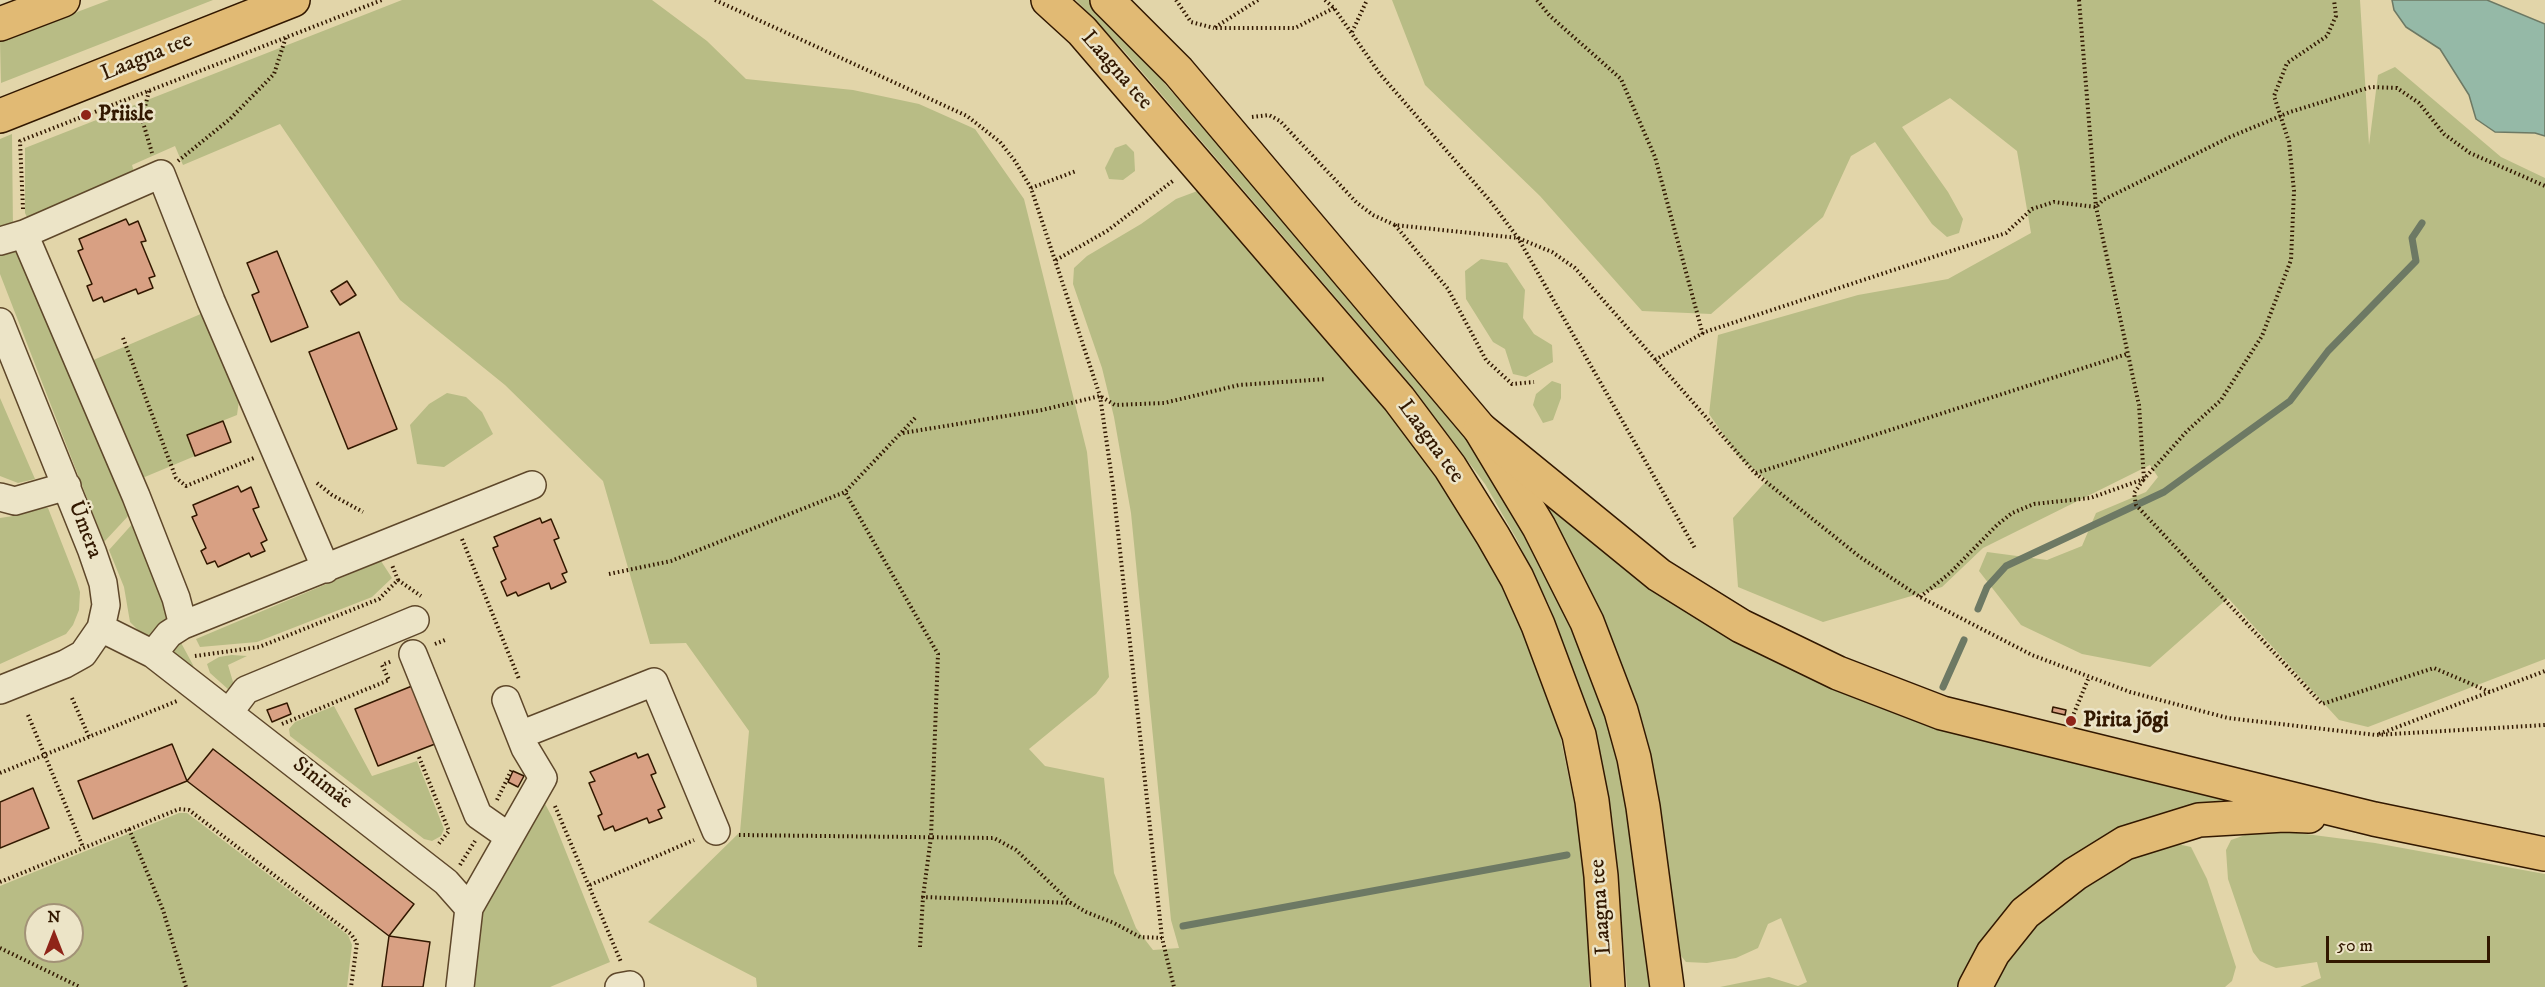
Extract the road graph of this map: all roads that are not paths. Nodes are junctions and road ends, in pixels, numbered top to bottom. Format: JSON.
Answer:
{"nodes":[{"id":1,"x":63,"y":0,"type":"edge"},
{"id":2,"x":1048,"y":0,"type":"edge"},
{"id":3,"x":1107,"y":0,"type":"edge"},
{"id":4,"x":277,"y":4,"type":"edge"},
{"id":5,"x":0,"y":24,"type":"edge"},
{"id":6,"x":0,"y":116,"type":"edge"},
{"id":7,"x":12,"y":237,"type":"edge"},
{"id":8,"x":0,"y":321,"type":"edge"},
{"id":9,"x":1480,"y":429,"type":"junction"},
{"id":10,"x":532,"y":485,"type":"dead end"},
{"id":11,"x":67,"y":486,"type":"junction"},
{"id":12,"x":0,"y":497,"type":"edge"},
{"id":13,"x":326,"y":569,"type":"junction"},
{"id":14,"x":419,"y":609,"type":"road end"},
{"id":15,"x":183,"y":625,"type":"junction"},
{"id":16,"x":101,"y":628,"type":"junction"},
{"id":17,"x":153,"y":654,"type":"junction"},
{"id":18,"x":412,"y":654,"type":"road end"},
{"id":19,"x":0,"y":690,"type":"edge"},
{"id":20,"x":506,"y":700,"type":"road end"},
{"id":21,"x":230,"y":711,"type":"junction"},
{"id":22,"x":520,"y":735,"type":"junction"},
{"id":23,"x":2374,"y":819,"type":"junction"},
{"id":24,"x":711,"y":833,"type":"road end"},
{"id":25,"x":508,"y":836,"type":"junction"},
{"id":26,"x":2545,"y":855,"type":"edge"},
{"id":27,"x":469,"y":908,"type":"junction"},
{"id":28,"x":460,"y":987,"type":"edge"},
{"id":29,"x":1608,"y":987,"type":"edge"},
{"id":30,"x":1667,"y":987,"type":"edge"},
{"id":31,"x":1975,"y":987,"type":"edge"}],
"edges":[{"from":1,"to":5,"type":"main road"},
{"from":2,"to":29,"type":"main road","name":"Laagna tee"},
{"from":3,"to":9,"type":"main road","name":"Laagna tee"},
{"from":4,"to":6,"type":"main road","name":"Laagna tee"},
{"from":7,"to":13,"type":"street"},
{"from":7,"to":15,"type":"street"},
{"from":8,"to":11,"type":"street","name":"Ümera"},
{"from":9,"to":23,"type":"main road"},
{"from":9,"to":30,"type":"main road","name":"Laagna tee"},
{"from":10,"to":13,"type":"street"},
{"from":11,"to":12,"type":"street"},
{"from":11,"to":16,"type":"street","name":"Ümera"},
{"from":13,"to":15,"type":"street"},
{"from":14,"to":21,"type":"street"},
{"from":15,"to":17,"type":"street"},
{"from":16,"to":17,"type":"street","name":"Sinimäe"},
{"from":16,"to":19,"type":"street","name":"Ümera"},
{"from":17,"to":21,"type":"street","name":"Sinimäe"},
{"from":18,"to":25,"type":"street"},
{"from":20,"to":22,"type":"street"},
{"from":21,"to":27,"type":"street","name":"Sinimäe"},
{"from":22,"to":24,"type":"street"},
{"from":22,"to":25,"type":"street"},
{"from":23,"to":26,"type":"main road"},
{"from":23,"to":31,"type":"main road"},
{"from":25,"to":27,"type":"street"},
{"from":27,"to":28,"type":"street"}]}
